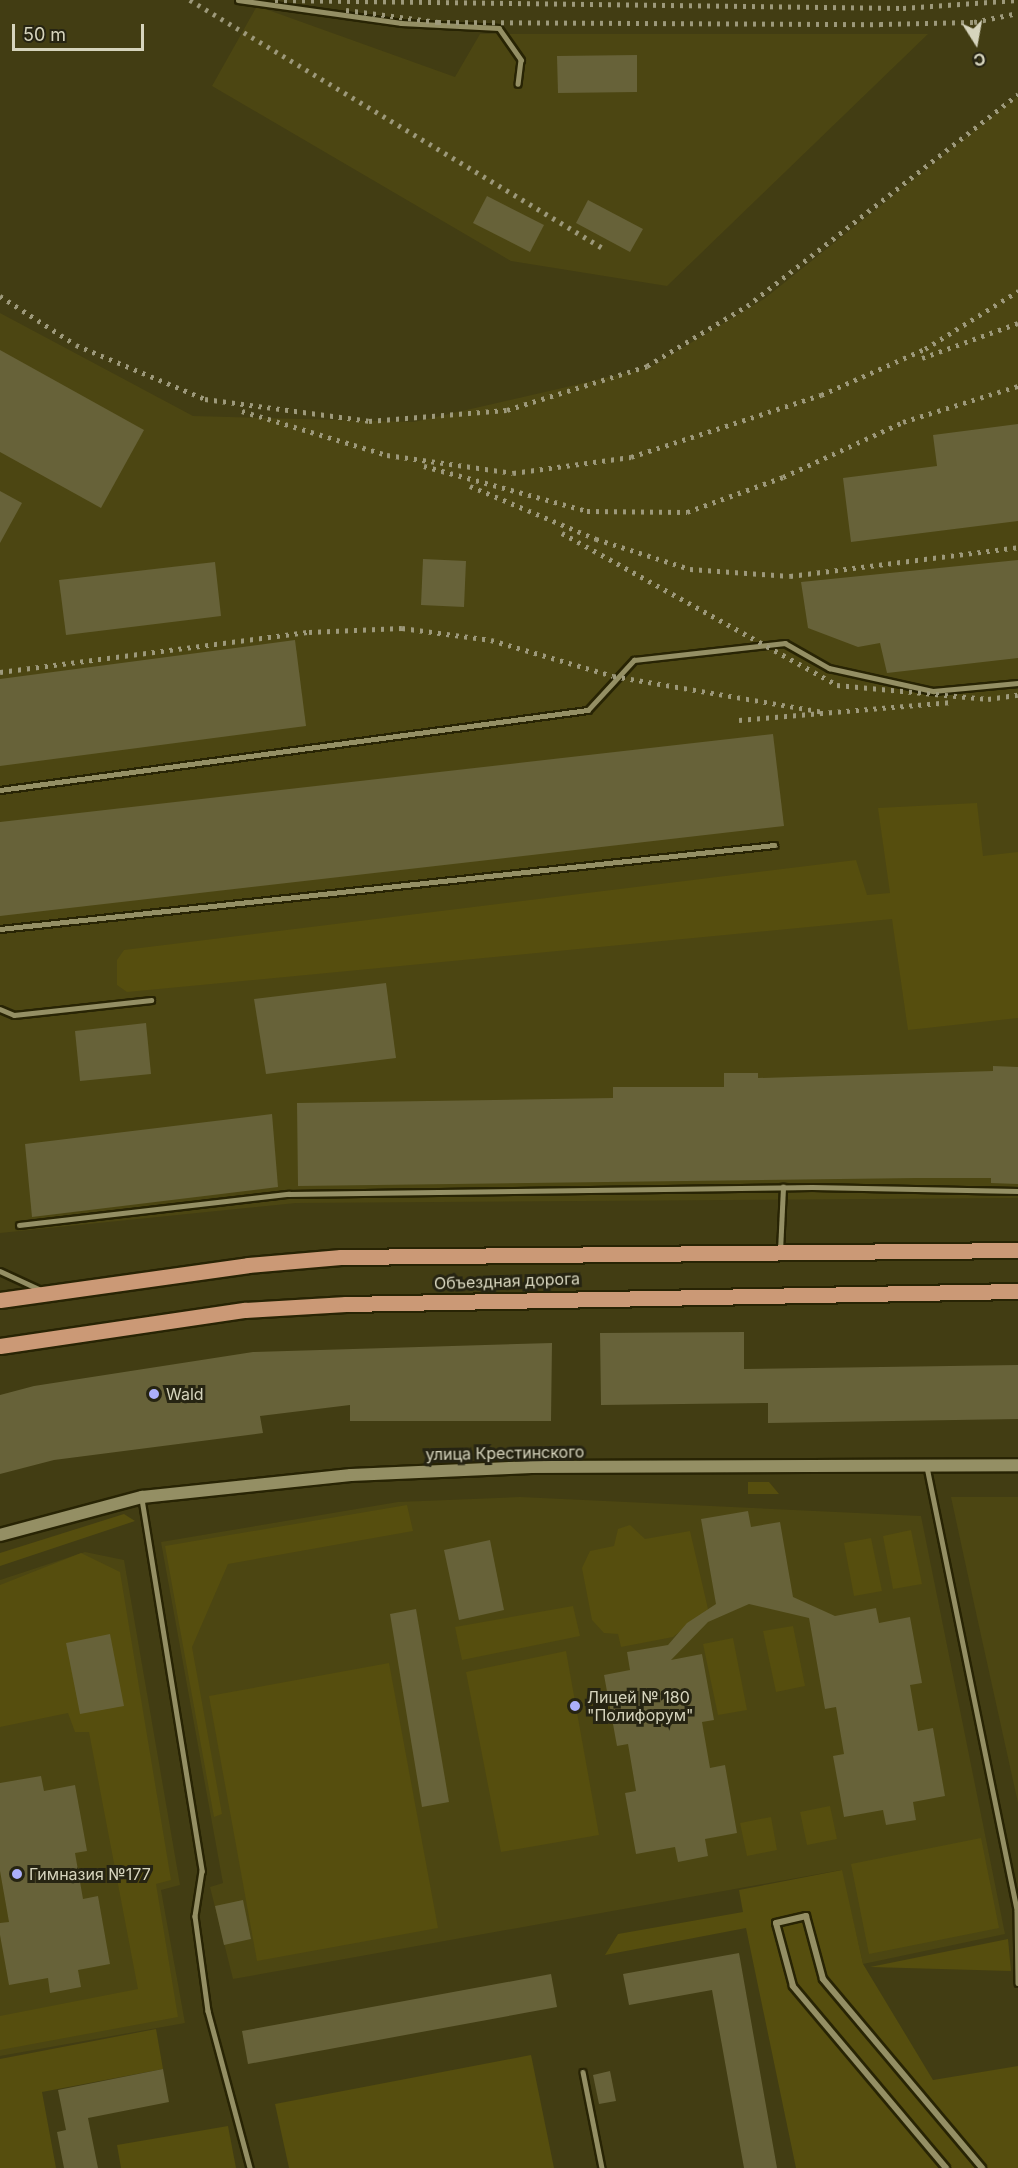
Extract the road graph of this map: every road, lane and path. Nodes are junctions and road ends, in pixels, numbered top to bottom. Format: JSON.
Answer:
{"nodes":[{"id":1,"x":238,"y":0,"type":"edge"},
{"id":2,"x":519,"y":84,"type":"dead end"},
{"id":3,"x":1018,"y":683,"type":"edge"},
{"id":4,"x":0,"y":790,"type":"edge"},
{"id":5,"x":774,"y":845,"type":"dead end"},
{"id":6,"x":0,"y":928,"type":"edge"},
{"id":7,"x":151,"y":1000,"type":"dead end"},
{"id":8,"x":0,"y":1009,"type":"edge"},
{"id":9,"x":783,"y":1187,"type":"junction"},
{"id":10,"x":1018,"y":1191,"type":"edge"},
{"id":11,"x":19,"y":1225,"type":"dead end"},
{"id":12,"x":1018,"y":1250,"type":"edge"},
{"id":13,"x":779,"y":1252,"type":"junction"},
{"id":14,"x":0,"y":1270,"type":"edge"},
{"id":15,"x":1018,"y":1291,"type":"edge"},
{"id":16,"x":50,"y":1293,"type":"junction"},
{"id":17,"x":0,"y":1300,"type":"edge"},
{"id":18,"x":0,"y":1346,"type":"edge"},
{"id":19,"x":1018,"y":1465,"type":"edge"},
{"id":20,"x":927,"y":1466,"type":"junction"},
{"id":21,"x":142,"y":1497,"type":"junction"},
{"id":22,"x":0,"y":1535,"type":"edge"},
{"id":23,"x":1018,"y":1983,"type":"edge"},
{"id":24,"x":583,"y":2072,"type":"dead end"},
{"id":25,"x":250,"y":2168,"type":"edge"},
{"id":26,"x":602,"y":2168,"type":"edge"},
{"id":27,"x":946,"y":2168,"type":"edge"},
{"id":28,"x":982,"y":2168,"type":"edge"}],
"edges":[{"from":1,"to":2,"type":"lane"},
{"from":3,"to":4,"type":"lane"},
{"from":5,"to":6,"type":"lane"},
{"from":7,"to":8,"type":"lane"},
{"from":9,"to":10,"type":"lane"},
{"from":9,"to":11,"type":"lane"},
{"from":9,"to":13,"type":"lane"},
{"from":12,"to":13,"type":"main road","name":"Объездная дорога"},
{"from":13,"to":16,"type":"main road","name":"Объездная дорога"},
{"from":14,"to":16,"type":"lane"},
{"from":15,"to":18,"type":"main road","name":"Объездная дорога"},
{"from":16,"to":17,"type":"main road","name":"Объездная дорога"},
{"from":19,"to":20,"type":"street","name":"улица Крестинского"},
{"from":20,"to":21,"type":"street","name":"улица Крестинского"},
{"from":20,"to":23,"type":"lane"},
{"from":21,"to":22,"type":"street","name":"улица Крестинского"},
{"from":21,"to":25,"type":"lane"},
{"from":24,"to":26,"type":"lane"},
{"from":27,"to":28,"type":"street"}]}
